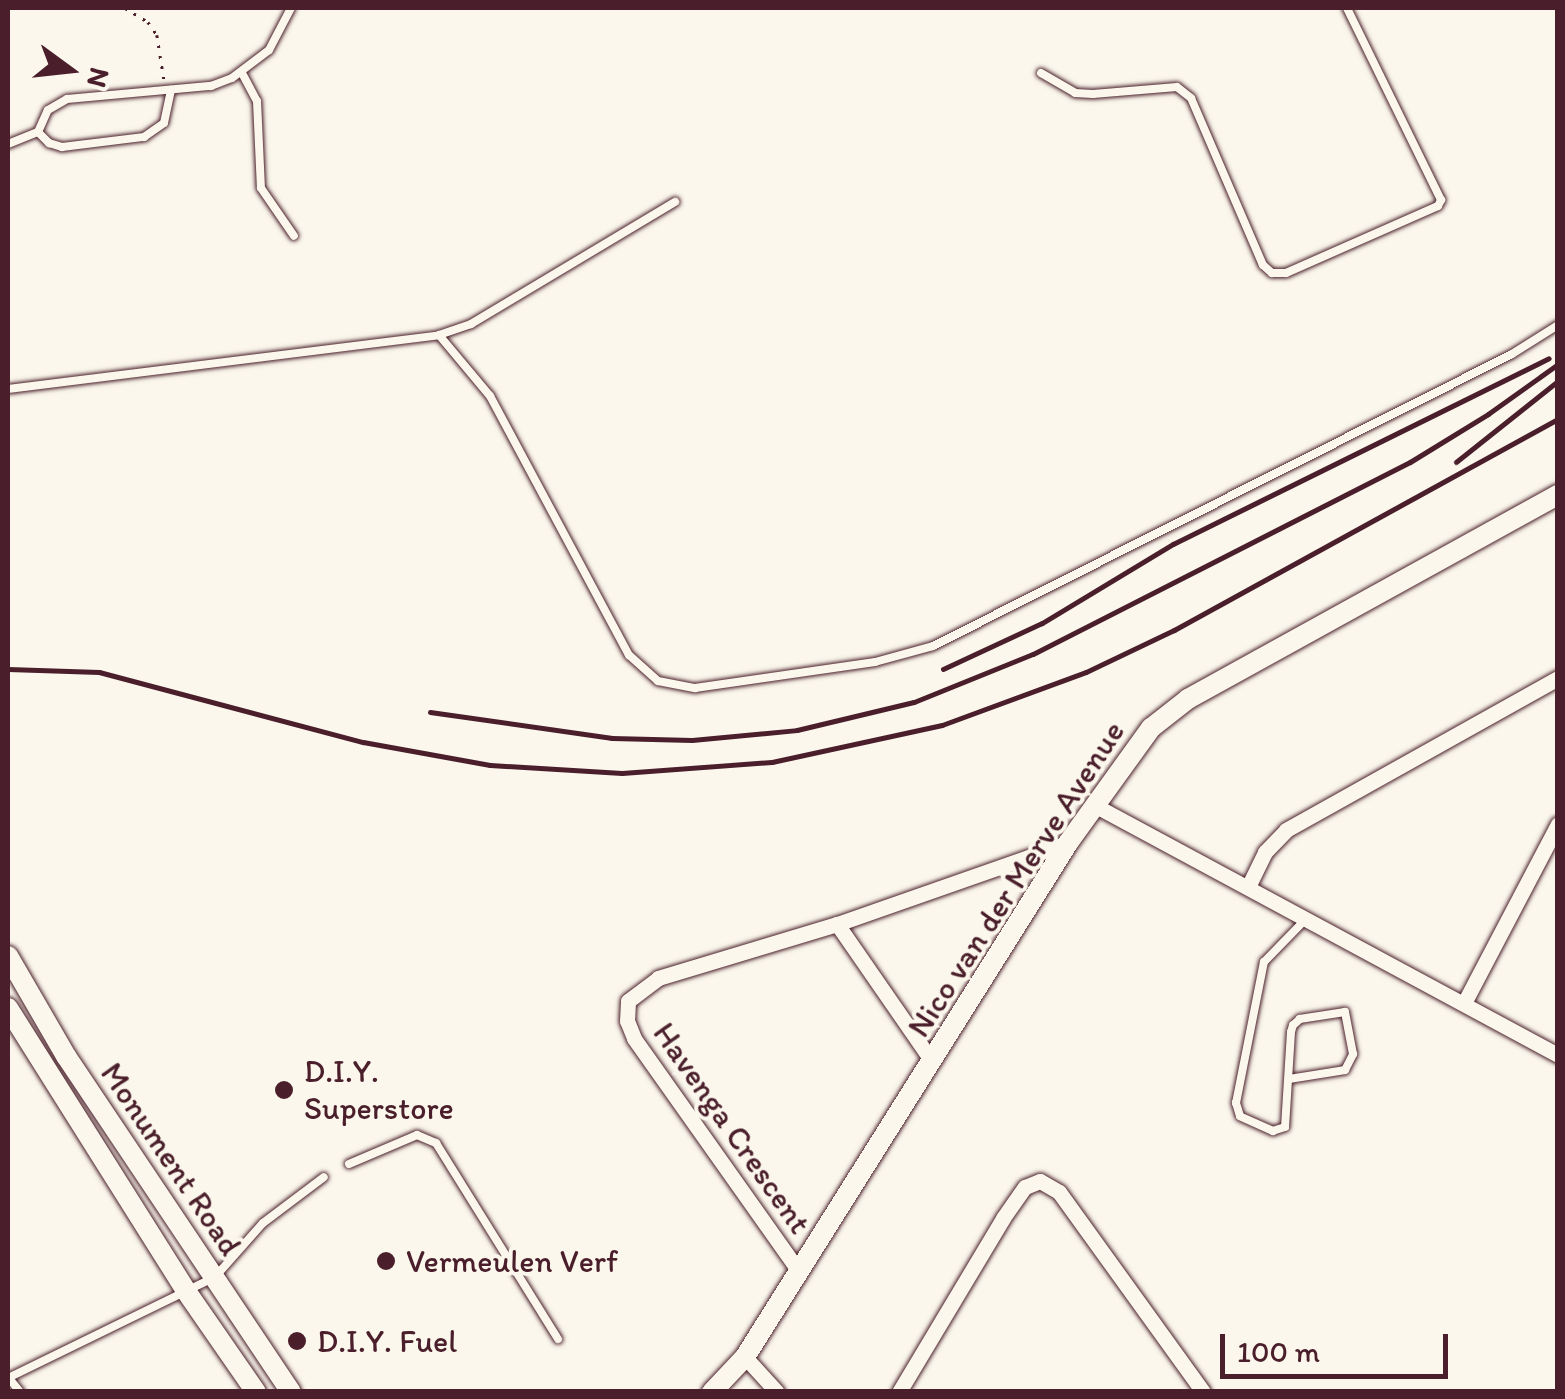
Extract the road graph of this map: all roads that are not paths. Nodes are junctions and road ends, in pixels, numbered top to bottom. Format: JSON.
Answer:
{"nodes":[{"id":1,"x":291,"y":8,"type":"edge"},
{"id":2,"x":1346,"y":8,"type":"edge"},
{"id":3,"x":242,"y":73,"type":"junction"},
{"id":4,"x":1042,"y":73,"type":"dead end"},
{"id":5,"x":168,"y":91,"type":"junction"},
{"id":6,"x":38,"y":132,"type":"junction"},
{"id":7,"x":8,"y":144,"type":"edge"},
{"id":8,"x":676,"y":202,"type":"dead end"},
{"id":9,"x":294,"y":236,"type":"dead end"},
{"id":10,"x":1558,"y":324,"type":"edge"},
{"id":11,"x":439,"y":335,"type":"junction"},
{"id":12,"x":8,"y":389,"type":"edge"},
{"id":13,"x":1558,"y":496,"type":"edge"},
{"id":14,"x":1558,"y":678,"type":"edge"},
{"id":15,"x":1094,"y":804,"type":"junction"},
{"id":16,"x":1558,"y":824,"type":"edge"},
{"id":17,"x":1068,"y":843,"type":"junction"},
{"id":18,"x":1248,"y":887,"type":"junction"},
{"id":19,"x":1306,"y":919,"type":"junction"},
{"id":20,"x":837,"y":924,"type":"junction"},
{"id":21,"x":8,"y":956,"type":"edge"},
{"id":22,"x":1464,"y":1004,"type":"junction"},
{"id":23,"x":8,"y":1008,"type":"edge"},
{"id":24,"x":1558,"y":1055,"type":"edge"},
{"id":25,"x":66,"y":1056,"type":"junction"},
{"id":26,"x":932,"y":1062,"type":"junction"},
{"id":27,"x":44,"y":1068,"type":"junction"},
{"id":28,"x":1289,"y":1079,"type":"junction"},
{"id":29,"x":350,"y":1164,"type":"dead end"},
{"id":30,"x":324,"y":1177,"type":"dead end"},
{"id":31,"x":798,"y":1270,"type":"junction"},
{"id":32,"x":215,"y":1277,"type":"junction"},
{"id":33,"x":186,"y":1292,"type":"junction"},
{"id":34,"x":558,"y":1339,"type":"dead end"},
{"id":35,"x":745,"y":1357,"type":"junction"},
{"id":36,"x":8,"y":1377,"type":"edge"},
{"id":37,"x":20,"y":1392,"type":"edge"},
{"id":38,"x":256,"y":1392,"type":"edge"},
{"id":39,"x":291,"y":1392,"type":"edge"},
{"id":40,"x":712,"y":1392,"type":"edge"},
{"id":41,"x":777,"y":1392,"type":"edge"},
{"id":42,"x":898,"y":1392,"type":"edge"},
{"id":43,"x":1203,"y":1392,"type":"edge"}],
"edges":[{"from":1,"to":3,"type":"lane"},
{"from":2,"to":4,"type":"lane"},
{"from":3,"to":5,"type":"lane"},
{"from":3,"to":9,"type":"lane"},
{"from":5,"to":6,"type":"lane"},
{"from":5,"to":6,"type":"lane"},
{"from":6,"to":7,"type":"lane"},
{"from":8,"to":11,"type":"lane"},
{"from":10,"to":11,"type":"lane"},
{"from":11,"to":12,"type":"lane"},
{"from":13,"to":15,"type":"street","name":"Nico van der Merve Avenue"},
{"from":14,"to":18,"type":"street"},
{"from":15,"to":17,"type":"street","name":"Nico van der Merve Avenue"},
{"from":15,"to":18,"type":"street"},
{"from":16,"to":22,"type":"street"},
{"from":17,"to":20,"type":"street","name":"Havenga Crescent"},
{"from":17,"to":26,"type":"street","name":"Nico van der Merve Avenue"},
{"from":18,"to":19,"type":"street"},
{"from":19,"to":22,"type":"street"},
{"from":19,"to":28,"type":"lane"},
{"from":20,"to":26,"type":"street"},
{"from":20,"to":31,"type":"street","name":"Havenga Crescent"},
{"from":21,"to":25,"type":"street","name":"Monument Road"},
{"from":22,"to":24,"type":"street"},
{"from":23,"to":27,"type":"street","name":"Monument Road"},
{"from":25,"to":27,"type":"lane"},
{"from":25,"to":32,"type":"street","name":"Monument Road"},
{"from":26,"to":31,"type":"street","name":"Nico van der Merve Avenue"},
{"from":27,"to":33,"type":"street","name":"Monument Road"},
{"from":28,"to":28,"type":"lane"},
{"from":29,"to":34,"type":"lane"},
{"from":30,"to":32,"type":"lane"},
{"from":31,"to":35,"type":"street","name":"Nico van der Merve Avenue"},
{"from":32,"to":33,"type":"lane"},
{"from":32,"to":39,"type":"street","name":"Monument Road"},
{"from":33,"to":36,"type":"lane"},
{"from":33,"to":38,"type":"street","name":"Monument Road"},
{"from":35,"to":40,"type":"street","name":"Nico van der Merve Avenue"},
{"from":35,"to":41,"type":"street"},
{"from":36,"to":37,"type":"lane"},
{"from":42,"to":43,"type":"street"}]}
